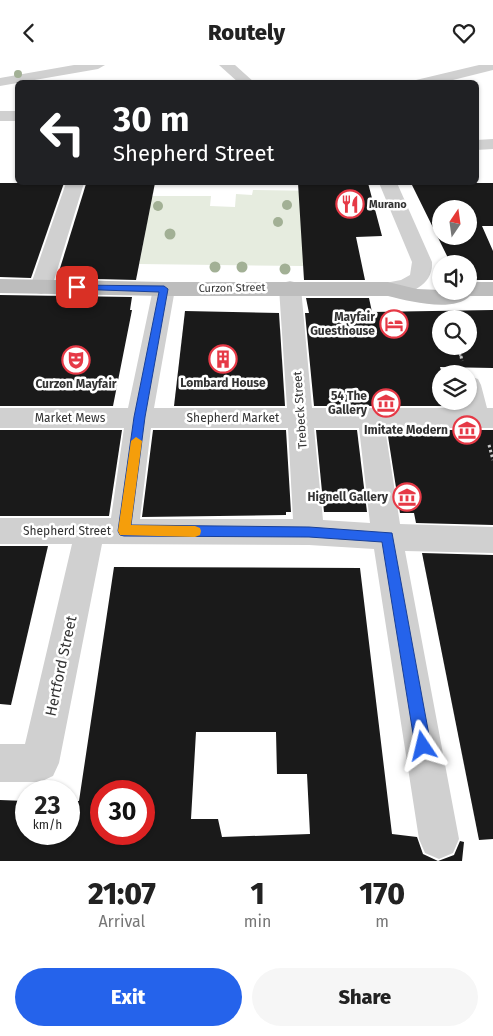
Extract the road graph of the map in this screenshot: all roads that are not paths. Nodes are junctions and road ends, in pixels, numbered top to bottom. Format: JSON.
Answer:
{"nodes":[{"id":1,"x":98,"y":65,"type":"edge"},
{"id":2,"x":226,"y":65,"type":"edge"},
{"id":3,"x":493,"y":66,"type":"edge"},
{"id":4,"x":244,"y":80,"type":"edge"},
{"id":5,"x":434,"y":80,"type":"edge"},
{"id":6,"x":0,"y":82,"type":"edge"},
{"id":7,"x":0,"y":116,"type":"edge"},
{"id":8,"x":15,"y":116,"type":"edge"},
{"id":9,"x":493,"y":144,"type":"edge"},
{"id":10,"x":479,"y":145,"type":"edge"},
{"id":11,"x":74,"y":185,"type":"edge"},
{"id":12,"x":389,"y":185,"type":"edge"},
{"id":13,"x":422,"y":262,"type":"junction"},
{"id":14,"x":432,"y":270,"type":"edge"},
{"id":15,"x":0,"y":286,"type":"edge"},
{"id":16,"x":41,"y":287,"type":"junction"},
{"id":17,"x":290,"y":288,"type":"junction"},
{"id":18,"x":164,"y":289,"type":"junction"},
{"id":19,"x":388,"y":289,"type":"junction"},
{"id":20,"x":477,"y":289,"type":"edge"},
{"id":21,"x":493,"y":289,"type":"edge"},
{"id":22,"x":432,"y":296,"type":"edge"},
{"id":23,"x":477,"y":404,"type":"edge"},
{"id":24,"x":140,"y":417,"type":"junction"},
{"id":25,"x":0,"y":418,"type":"edge"},
{"id":26,"x":301,"y":418,"type":"junction"},
{"id":27,"x":371,"y":418,"type":"junction"},
{"id":28,"x":486,"y":426,"type":"edge"},
{"id":29,"x":0,"y":531,"type":"edge"},
{"id":30,"x":90,"y":531,"type":"junction"},
{"id":31,"x":124,"y":531,"type":"junction"},
{"id":32,"x":309,"y":532,"type":"junction"},
{"id":33,"x":388,"y":537,"type":"junction"},
{"id":34,"x":493,"y":540,"type":"edge"},
{"id":35,"x":0,"y":763,"type":"edge"},
{"id":36,"x":439,"y":839,"type":"dead end"}],
"edges":[{"from":1,"to":6,"type":"street"},
{"from":2,"to":4,"type":"street"},
{"from":3,"to":5,"type":"street"},
{"from":7,"to":8,"type":"street"},
{"from":9,"to":10,"type":"street"},
{"from":11,"to":16,"type":"street"},
{"from":12,"to":13,"type":"street"},
{"from":13,"to":14,"type":"street"},
{"from":13,"to":19,"type":"street"},
{"from":15,"to":16,"type":"street","name":"Curzon Street"},
{"from":16,"to":18,"type":"street","name":"Curzon Street"},
{"from":17,"to":18,"type":"street","name":"Curzon Street"},
{"from":17,"to":19,"type":"street","name":"Curzon Street"},
{"from":17,"to":26,"type":"street","name":"Trebeck Street"},
{"from":18,"to":24,"type":"street"},
{"from":19,"to":22,"type":"street","name":"Curzon Street"},
{"from":20,"to":21,"type":"street"},
{"from":23,"to":28,"type":"street"},
{"from":24,"to":25,"type":"street","name":"Market Mews"},
{"from":24,"to":26,"type":"street","name":"Shepherd Market"},
{"from":24,"to":31,"type":"street"},
{"from":26,"to":27,"type":"street","name":"Shepherd Market"},
{"from":26,"to":32,"type":"street","name":"Trebeck Street"},
{"from":27,"to":28,"type":"street","name":"Shepherd Market"},
{"from":27,"to":33,"type":"street"},
{"from":29,"to":30,"type":"street","name":"Shepherd Street"},
{"from":30,"to":31,"type":"street","name":"Shepherd Street"},
{"from":30,"to":35,"type":"street","name":"Hertford Street"},
{"from":31,"to":32,"type":"street","name":"Shepherd Street"},
{"from":32,"to":33,"type":"street","name":"Shepherd Street"},
{"from":33,"to":34,"type":"street","name":"Shepherd Street"},
{"from":33,"to":36,"type":"street"}]}
